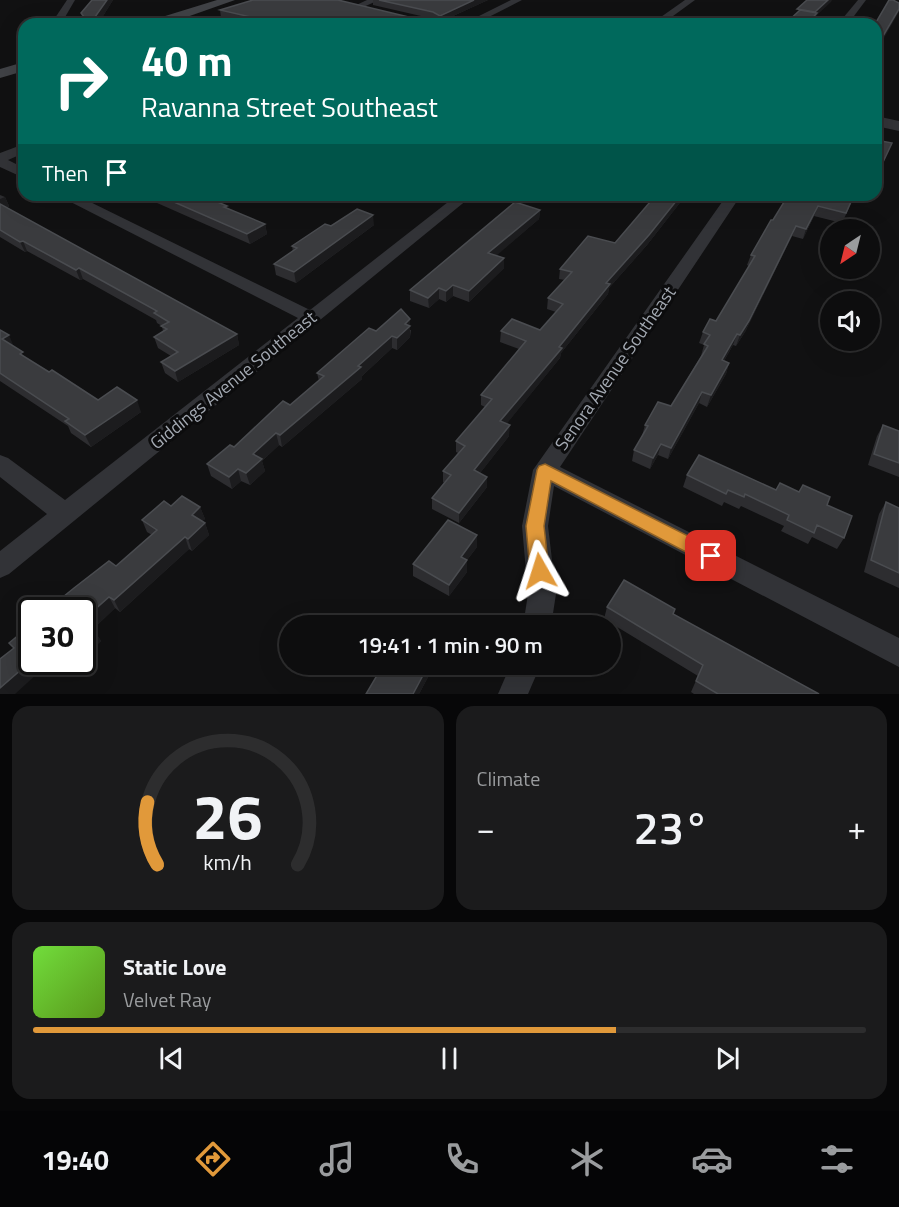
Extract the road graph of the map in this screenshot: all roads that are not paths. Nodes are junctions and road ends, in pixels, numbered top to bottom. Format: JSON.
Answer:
{"nodes":[{"id":1,"x":71,"y":0,"type":"edge"},
{"id":2,"x":229,"y":0,"type":"edge"},
{"id":3,"x":375,"y":0,"type":"edge"},
{"id":4,"x":518,"y":0,"type":"edge"},
{"id":5,"x":691,"y":0,"type":"edge"},
{"id":6,"x":862,"y":0,"type":"edge"},
{"id":7,"x":352,"y":6,"type":"joint"},
{"id":8,"x":378,"y":12,"type":"edge"},
{"id":9,"x":60,"y":18,"type":"edge"},
{"id":10,"x":173,"y":18,"type":"edge"},
{"id":11,"x":480,"y":18,"type":"edge"},
{"id":12,"x":665,"y":18,"type":"edge"},
{"id":13,"x":848,"y":18,"type":"edge"},
{"id":14,"x":18,"y":68,"type":"edge"},
{"id":15,"x":0,"y":74,"type":"edge"},
{"id":16,"x":882,"y":122,"type":"edge"},
{"id":17,"x":899,"y":126,"type":"edge"},
{"id":18,"x":18,"y":151,"type":"edge"},
{"id":19,"x":0,"y":160,"type":"edge"},
{"id":20,"x":18,"y":170,"type":"edge"},
{"id":21,"x":76,"y":201,"type":"edge"},
{"id":22,"x":458,"y":201,"type":"edge"},
{"id":23,"x":731,"y":201,"type":"edge"},
{"id":24,"x":312,"y":318,"type":"junction"},
{"id":25,"x":0,"y":464,"type":"edge"},
{"id":26,"x":545,"y":470,"type":"junction"},
{"id":27,"x":65,"y":514,"type":"junction"},
{"id":28,"x":0,"y":566,"type":"edge"},
{"id":29,"x":539,"y":615,"type":"edge"},
{"id":30,"x":899,"y":653,"type":"edge"},
{"id":31,"x":521,"y":675,"type":"edge"},
{"id":32,"x":513,"y":694,"type":"edge"}],
"edges":[{"from":1,"to":9,"type":"street"},
{"from":2,"to":10,"type":"main road"},
{"from":3,"to":7,"type":"street"},
{"from":4,"to":11,"type":"street"},
{"from":5,"to":12,"type":"street"},
{"from":6,"to":13,"type":"street"},
{"from":7,"to":8,"type":"street"},
{"from":14,"to":15,"type":"main road"},
{"from":16,"to":17,"type":"street"},
{"from":18,"to":19,"type":"street"},
{"from":19,"to":20,"type":"street"},
{"from":21,"to":24,"type":"street"},
{"from":22,"to":24,"type":"street","name":"Giddings Avenue Southeast"},
{"from":23,"to":26,"type":"street","name":"Senora Avenue Southeast"},
{"from":24,"to":27,"type":"street","name":"Giddings Avenue Southeast"},
{"from":25,"to":27,"type":"street"},
{"from":26,"to":29,"type":"street","name":"Senora Avenue Southeast"},
{"from":26,"to":30,"type":"street"},
{"from":27,"to":28,"type":"street","name":"Giddings Avenue Southeast"},
{"from":31,"to":32,"type":"street"}]}
